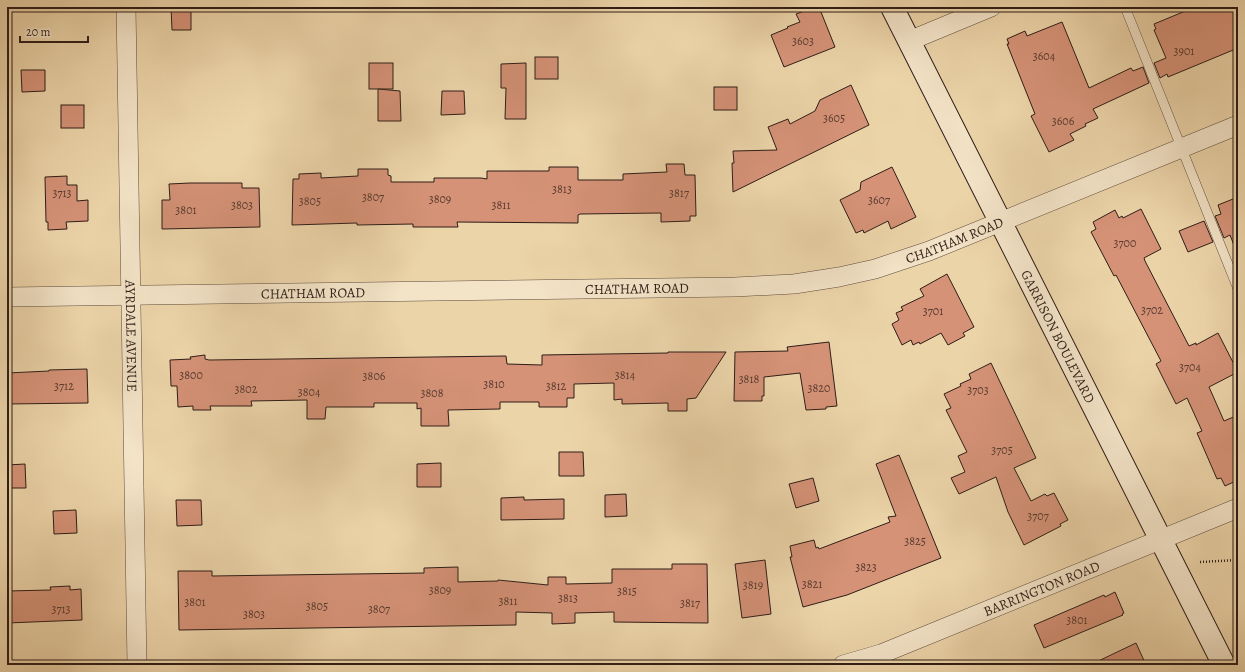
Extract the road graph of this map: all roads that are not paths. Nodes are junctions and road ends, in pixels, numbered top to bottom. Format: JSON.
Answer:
{"nodes":[{"id":1,"x":126,"y":7,"type":"edge"},
{"id":2,"x":892,"y":7,"type":"edge"},
{"id":3,"x":991,"y":7,"type":"edge"},
{"id":4,"x":1125,"y":7,"type":"edge"},
{"id":5,"x":909,"y":41,"type":"junction"},
{"id":6,"x":1238,"y":125,"type":"edge"},
{"id":7,"x":1181,"y":148,"type":"junction"},
{"id":8,"x":1000,"y":221,"type":"junction"},
{"id":9,"x":1238,"y":289,"type":"edge"},
{"id":10,"x":130,"y":294,"type":"junction"},
{"id":11,"x":7,"y":296,"type":"edge"},
{"id":12,"x":1238,"y":508,"type":"edge"},
{"id":13,"x":1160,"y":540,"type":"junction"},
{"id":14,"x":137,"y":665,"type":"edge"},
{"id":15,"x":843,"y":665,"type":"edge"},
{"id":16,"x":1224,"y":665,"type":"edge"}],
"edges":[{"from":1,"to":10,"type":"street","name":"AYRDALE AVENUE"},
{"from":2,"to":5,"type":"main road","name":"GARRISON BOULEVARD"},
{"from":3,"to":5,"type":"street"},
{"from":4,"to":7,"type":"lane"},
{"from":5,"to":8,"type":"main road","name":"GARRISON BOULEVARD"},
{"from":6,"to":7,"type":"street","name":"CHATHAM ROAD"},
{"from":7,"to":8,"type":"street","name":"CHATHAM ROAD"},
{"from":7,"to":9,"type":"lane"},
{"from":8,"to":10,"type":"street","name":"CHATHAM ROAD"},
{"from":8,"to":13,"type":"main road","name":"GARRISON BOULEVARD"},
{"from":10,"to":11,"type":"street","name":"CHATHAM ROAD"},
{"from":10,"to":14,"type":"street","name":"AYRDALE AVENUE"},
{"from":12,"to":13,"type":"street","name":"BARRINGTON ROAD"},
{"from":13,"to":15,"type":"street","name":"BARRINGTON ROAD"},
{"from":13,"to":16,"type":"main road","name":"GARRISON BOULEVARD"}]}
